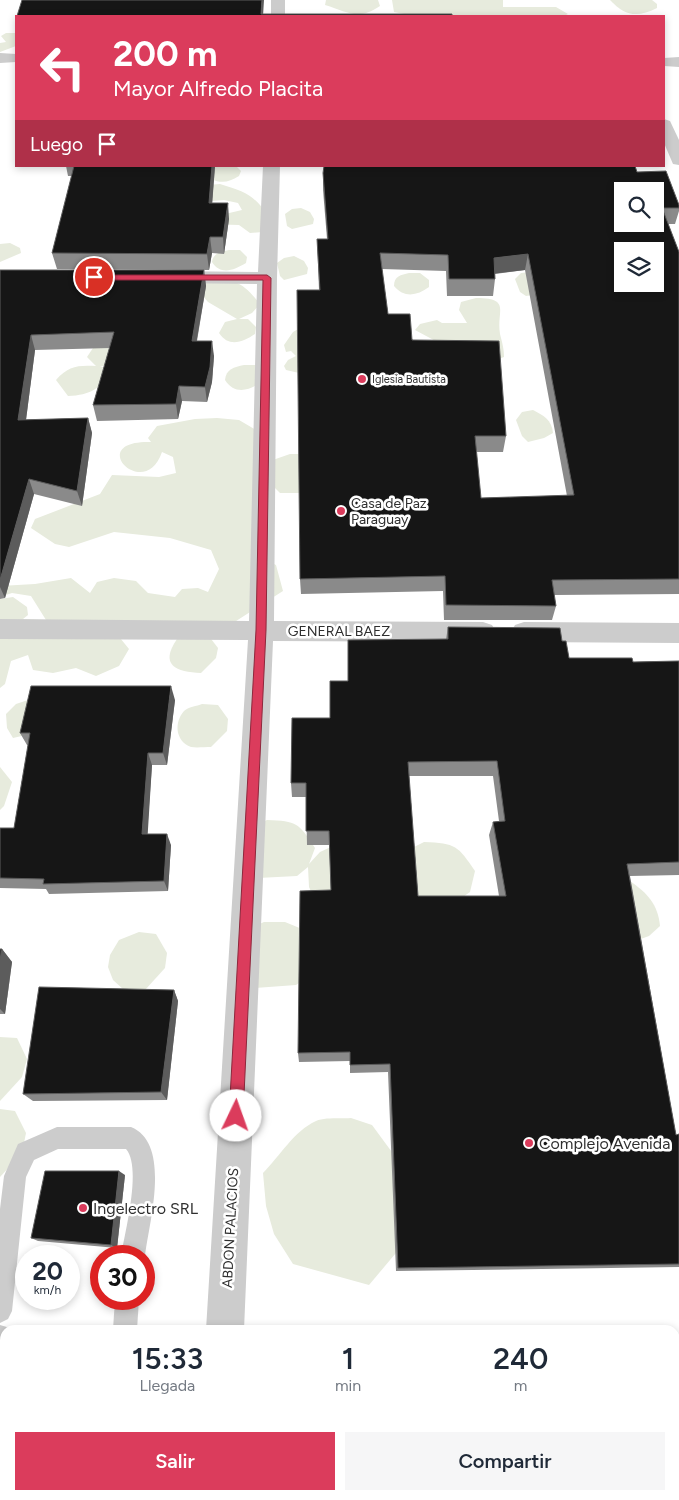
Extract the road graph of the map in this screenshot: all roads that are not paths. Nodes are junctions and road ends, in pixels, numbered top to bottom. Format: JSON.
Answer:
{"nodes":[{"id":1,"x":278,"y":0,"type":"edge"},
{"id":2,"x":278,"y":15,"type":"edge"},
{"id":3,"x":0,"y":58,"type":"edge"},
{"id":4,"x":15,"y":58,"type":"edge"},
{"id":5,"x":665,"y":62,"type":"edge"},
{"id":6,"x":679,"y":62,"type":"edge"},
{"id":7,"x":665,"y":126,"type":"edge"},
{"id":8,"x":679,"y":160,"type":"edge"},
{"id":9,"x":272,"y":167,"type":"edge"},
{"id":10,"x":148,"y":277,"type":"edge"},
{"id":11,"x":267,"y":278,"type":"junction"},
{"id":12,"x":0,"y":629,"type":"edge"},
{"id":13,"x":261,"y":630,"type":"junction"},
{"id":14,"x":679,"y":633,"type":"edge"},
{"id":15,"x":135,"y":1245,"type":"edge"},
{"id":16,"x":126,"y":1310,"type":"edge"},
{"id":17,"x":0,"y":1311,"type":"edge"},
{"id":18,"x":125,"y":1325,"type":"edge"},
{"id":19,"x":225,"y":1325,"type":"edge"}],
"edges":[{"from":1,"to":2,"type":"street"},
{"from":3,"to":4,"type":"street"},
{"from":5,"to":6,"type":"street"},
{"from":7,"to":8,"type":"street"},
{"from":9,"to":11,"type":"street","name":"ABDON PALACIOS"},
{"from":10,"to":11,"type":"street"},
{"from":11,"to":13,"type":"street","name":"ABDON PALACIOS"},
{"from":12,"to":13,"type":"street","name":"GENERAL BAEZ"},
{"from":13,"to":14,"type":"street","name":"GENERAL BAEZ"},
{"from":13,"to":19,"type":"street","name":"ABDON PALACIOS"},
{"from":15,"to":17,"type":"lane"},
{"from":16,"to":18,"type":"lane"}]}
